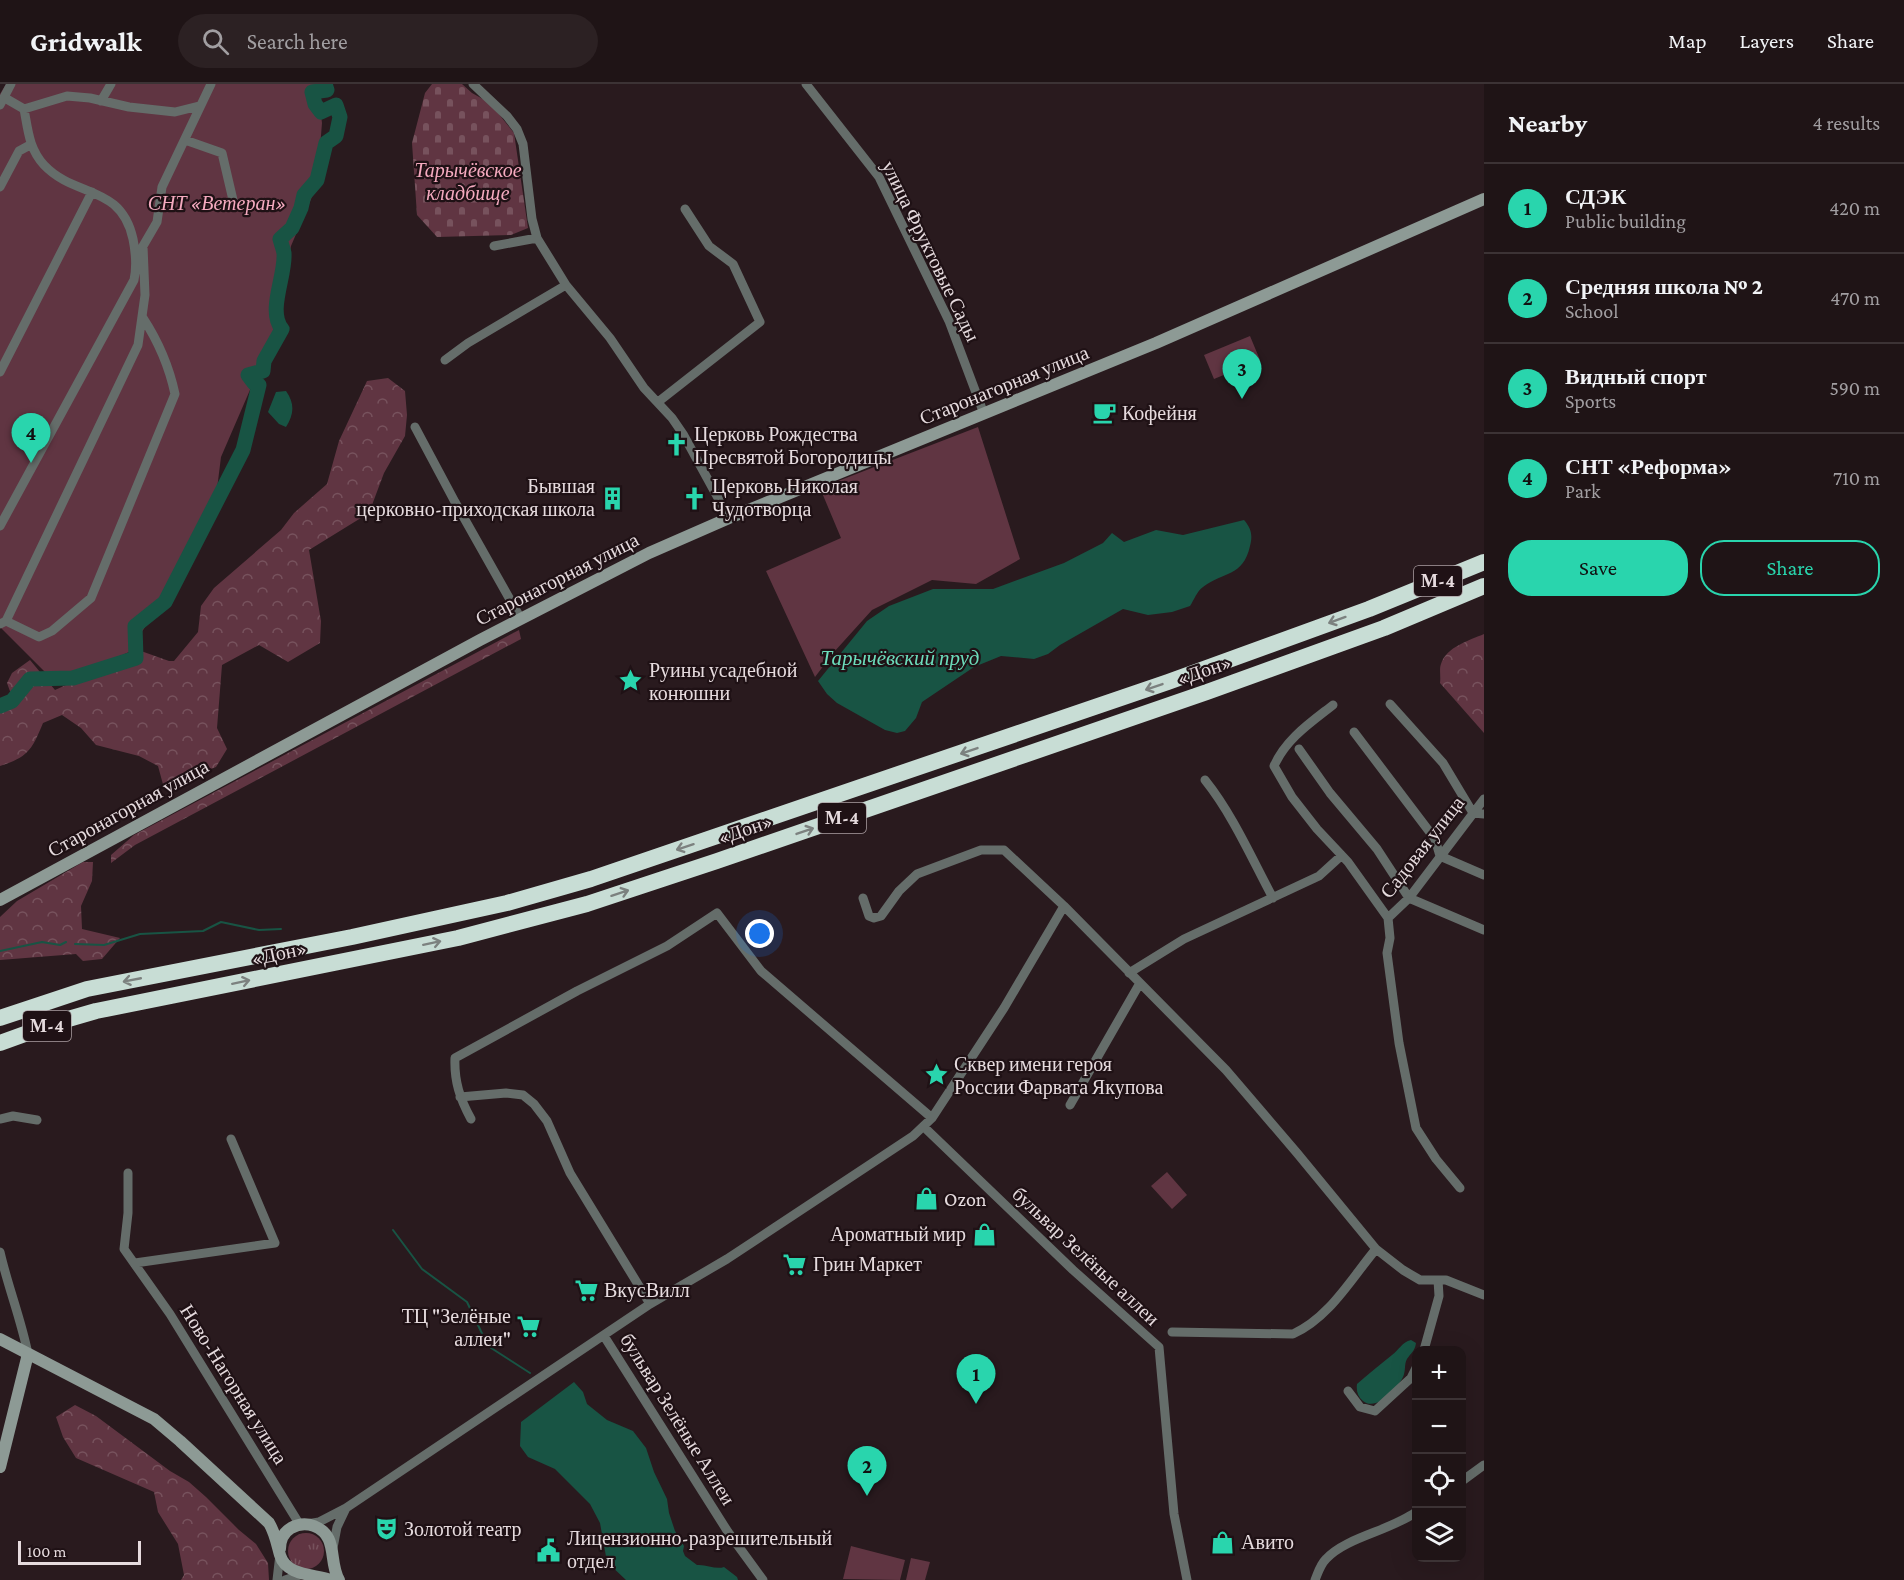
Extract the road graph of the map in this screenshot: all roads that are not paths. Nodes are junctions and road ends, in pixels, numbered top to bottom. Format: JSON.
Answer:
{"nodes":[{"id":1,"x":11,"y":84,"type":"edge"},
{"id":2,"x":111,"y":84,"type":"edge"},
{"id":3,"x":211,"y":84,"type":"edge"},
{"id":4,"x":473,"y":84,"type":"edge"},
{"id":5,"x":806,"y":84,"type":"edge"},
{"id":6,"x":101,"y":100,"type":"junction"},
{"id":7,"x":2,"y":101,"type":"edge"},
{"id":8,"x":199,"y":106,"type":"junction"},
{"id":9,"x":24,"y":110,"type":"junction"},
{"id":10,"x":184,"y":140,"type":"junction"},
{"id":11,"x":30,"y":145,"type":"junction"},
{"id":12,"x":0,"y":187,"type":"edge"},
{"id":13,"x":92,"y":192,"type":"junction"},
{"id":14,"x":1484,"y":199,"type":"edge"},
{"id":15,"x":233,"y":200,"type":"dead end"},
{"id":16,"x":685,"y":209,"type":"dead end"},
{"id":17,"x":537,"y":238,"type":"junction"},
{"id":18,"x":494,"y":246,"type":"dead end"},
{"id":19,"x":567,"y":285,"type":"junction"},
{"id":20,"x":142,"y":318,"type":"junction"},
{"id":21,"x":445,"y":360,"type":"dead end"},
{"id":22,"x":0,"y":372,"type":"edge"},
{"id":23,"x":658,"y":402,"type":"junction"},
{"id":24,"x":984,"y":414,"type":"junction"},
{"id":25,"x":415,"y":427,"type":"dead end"},
{"id":26,"x":729,"y":518,"type":"junction"},
{"id":27,"x":0,"y":526,"type":"edge"},
{"id":28,"x":1484,"y":562,"type":"edge"},
{"id":29,"x":1484,"y":586,"type":"edge"},
{"id":30,"x":521,"y":619,"type":"junction"},
{"id":31,"x":3,"y":622,"type":"edge"},
{"id":32,"x":1390,"y":704,"type":"dead end"},
{"id":33,"x":1333,"y":705,"type":"dead end"},
{"id":34,"x":1354,"y":732,"type":"dead end"},
{"id":35,"x":1299,"y":749,"type":"dead end"},
{"id":36,"x":1204,"y":780,"type":"dead end"},
{"id":37,"x":1484,"y":799,"type":"edge"},
{"id":38,"x":1473,"y":813,"type":"junction"},
{"id":39,"x":1484,"y":814,"type":"edge"},
{"id":40,"x":1341,"y":856,"type":"junction"},
{"id":41,"x":1440,"y":856,"type":"junction"},
{"id":42,"x":1484,"y":875,"type":"edge"},
{"id":43,"x":863,"y":898,"type":"dead end"},
{"id":44,"x":1274,"y":898,"type":"junction"},
{"id":45,"x":1409,"y":898,"type":"junction"},
{"id":46,"x":0,"y":900,"type":"edge"},
{"id":47,"x":1064,"y":906,"type":"junction"},
{"id":48,"x":1389,"y":918,"type":"junction"},
{"id":49,"x":1484,"y":930,"type":"edge"},
{"id":50,"x":1129,"y":973,"type":"junction"},
{"id":51,"x":1140,"y":983,"type":"junction"},
{"id":52,"x":0,"y":1018,"type":"edge"},
{"id":53,"x":0,"y":1043,"type":"edge"},
{"id":54,"x":460,"y":1097,"type":"junction"},
{"id":55,"x":1070,"y":1105,"type":"dead end"},
{"id":56,"x":932,"y":1118,"type":"junction"},
{"id":57,"x":0,"y":1119,"type":"edge"},
{"id":58,"x":471,"y":1119,"type":"dead end"},
{"id":59,"x":37,"y":1120,"type":"dead end"},
{"id":60,"x":924,"y":1127,"type":"junction"},
{"id":61,"x":231,"y":1139,"type":"dead end"},
{"id":62,"x":128,"y":1173,"type":"dead end"},
{"id":63,"x":1460,"y":1188,"type":"dead end"},
{"id":64,"x":1376,"y":1249,"type":"junction"},
{"id":65,"x":0,"y":1252,"type":"edge"},
{"id":66,"x":135,"y":1263,"type":"junction"},
{"id":67,"x":1438,"y":1280,"type":"junction"},
{"id":68,"x":1484,"y":1295,"type":"edge"},
{"id":69,"x":650,"y":1304,"type":"junction"},
{"id":70,"x":1172,"y":1332,"type":"dead end"},
{"id":71,"x":604,"y":1336,"type":"junction"},
{"id":72,"x":0,"y":1339,"type":"edge"},
{"id":73,"x":1425,"y":1346,"type":"edge"},
{"id":74,"x":0,"y":1350,"type":"edge"},
{"id":75,"x":28,"y":1354,"type":"junction"},
{"id":76,"x":1412,"y":1376,"type":"edge"},
{"id":77,"x":1348,"y":1391,"type":"dead end"},
{"id":78,"x":1484,"y":1465,"type":"edge"},
{"id":79,"x":0,"y":1467,"type":"edge"},
{"id":80,"x":1466,"y":1478,"type":"edge"},
{"id":81,"x":346,"y":1508,"type":"junction"},
{"id":82,"x":255,"y":1510,"type":"junction"},
{"id":83,"x":1412,"y":1515,"type":"edge"},
{"id":84,"x":301,"y":1525,"type":"junction"},
{"id":85,"x":280,"y":1551,"type":"junction"},
{"id":86,"x":333,"y":1552,"type":"junction"},
{"id":87,"x":306,"y":1573,"type":"junction"},
{"id":88,"x":277,"y":1580,"type":"edge"},
{"id":89,"x":285,"y":1580,"type":"edge"},
{"id":90,"x":331,"y":1580,"type":"edge"},
{"id":91,"x":339,"y":1580,"type":"edge"},
{"id":92,"x":763,"y":1580,"type":"edge"},
{"id":93,"x":1187,"y":1580,"type":"edge"},
{"id":94,"x":1315,"y":1580,"type":"edge"}],
"edges":[{"from":1,"to":7,"type":"street"},
{"from":2,"to":6,"type":"street"},
{"from":3,"to":8,"type":"street"},
{"from":4,"to":17,"type":"street"},
{"from":5,"to":24,"type":"street","name":"улица Фруктовые Сады"},
{"from":6,"to":8,"type":"street"},
{"from":6,"to":9,"type":"street"},
{"from":7,"to":9,"type":"street"},
{"from":8,"to":10,"type":"street"},
{"from":9,"to":11,"type":"street"},
{"from":10,"to":15,"type":"street"},
{"from":10,"to":20,"type":"street"},
{"from":11,"to":12,"type":"street"},
{"from":11,"to":13,"type":"street"},
{"from":13,"to":22,"type":"street"},
{"from":13,"to":27,"type":"street"},
{"from":14,"to":24,"type":"main road","name":"Старонагорная улица"},
{"from":16,"to":23,"type":"street"},
{"from":17,"to":18,"type":"street"},
{"from":17,"to":19,"type":"street"},
{"from":19,"to":21,"type":"street"},
{"from":19,"to":23,"type":"street"},
{"from":20,"to":31,"type":"street"},
{"from":20,"to":31,"type":"street"},
{"from":23,"to":26,"type":"street"},
{"from":24,"to":26,"type":"main road","name":"Старонагорная улица"},
{"from":25,"to":30,"type":"street"},
{"from":26,"to":30,"type":"main road","name":"Старонагорная улица"},
{"from":28,"to":52,"type":"highway","name":"«Дон»","number":"М-4","one_way":true},
{"from":53,"to":29,"type":"highway","name":"«Дон»","number":"М-4","one_way":true},
{"from":30,"to":46,"type":"main road","name":"Старонагорная улица"},
{"from":32,"to":38,"type":"street"},
{"from":33,"to":40,"type":"street"},
{"from":34,"to":41,"type":"street"},
{"from":35,"to":45,"type":"street"},
{"from":36,"to":44,"type":"street"},
{"from":37,"to":38,"type":"street","name":"Садовая улица"},
{"from":38,"to":39,"type":"street"},
{"from":38,"to":41,"type":"street","name":"Садовая улица"},
{"from":40,"to":44,"type":"street"},
{"from":40,"to":48,"type":"street"},
{"from":41,"to":42,"type":"street"},
{"from":41,"to":45,"type":"street","name":"Садовая улица"},
{"from":43,"to":47,"type":"street"},
{"from":44,"to":50,"type":"street"},
{"from":45,"to":48,"type":"street","name":"Садовая улица"},
{"from":45,"to":49,"type":"street"},
{"from":47,"to":50,"type":"street"},
{"from":47,"to":56,"type":"street"},
{"from":48,"to":63,"type":"street"},
{"from":50,"to":51,"type":"street"},
{"from":51,"to":55,"type":"street"},
{"from":51,"to":64,"type":"street"},
{"from":54,"to":56,"type":"street"},
{"from":54,"to":58,"type":"street"},
{"from":54,"to":69,"type":"street"},
{"from":56,"to":60,"type":"street"},
{"from":57,"to":59,"type":"street"},
{"from":60,"to":69,"type":"street"},
{"from":60,"to":93,"type":"street","name":"бульвар Зелёные аллеи"},
{"from":61,"to":66,"type":"street"},
{"from":62,"to":66,"type":"street","name":"Ново-Нагорная улица"},
{"from":64,"to":67,"type":"street"},
{"from":64,"to":70,"type":"street"},
{"from":65,"to":75,"type":"street"},
{"from":66,"to":84,"type":"street","name":"Ново-Нагорная улица"},
{"from":67,"to":68,"type":"street"},
{"from":67,"to":73,"type":"street"},
{"from":69,"to":71,"type":"street"},
{"from":71,"to":81,"type":"street"},
{"from":71,"to":92,"type":"street","name":"бульвар Зелёные Аллеи"},
{"from":72,"to":75,"type":"main road"},
{"from":74,"to":75,"type":"main road"},
{"from":75,"to":79,"type":"main road"},
{"from":75,"to":82,"type":"main road"},
{"from":76,"to":77,"type":"street"},
{"from":78,"to":80,"type":"street"},
{"from":81,"to":84,"type":"street"},
{"from":81,"to":86,"type":"street"},
{"from":82,"to":84,"type":"main road"},
{"from":82,"to":85,"type":"main road"},
{"from":83,"to":94,"type":"street"},
{"from":84,"to":85,"type":"main road"},
{"from":84,"to":86,"type":"main road"},
{"from":85,"to":87,"type":"main road"},
{"from":85,"to":88,"type":"street"},
{"from":86,"to":87,"type":"main road"},
{"from":86,"to":91,"type":"main road"},
{"from":87,"to":89,"type":"street"},
{"from":87,"to":90,"type":"main road"}]}
